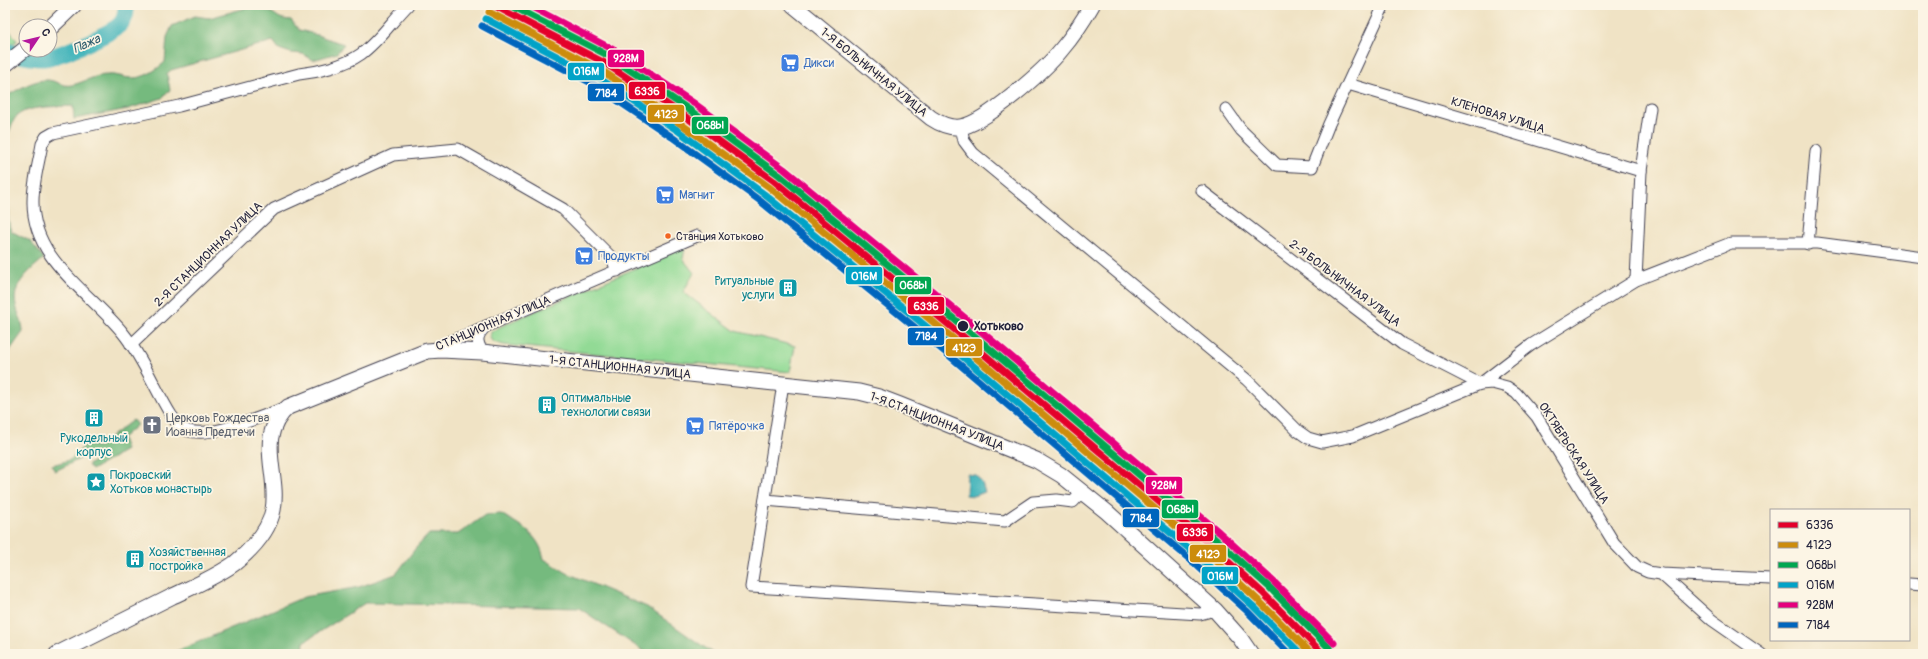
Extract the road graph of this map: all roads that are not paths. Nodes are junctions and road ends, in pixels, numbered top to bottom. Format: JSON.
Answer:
{"nodes":[{"id":1,"x":74,"y":5,"type":"edge"},
{"id":2,"x":408,"y":5,"type":"edge"},
{"id":3,"x":793,"y":5,"type":"edge"},
{"id":4,"x":1092,"y":5,"type":"edge"},
{"id":5,"x":1384,"y":5,"type":"edge"},
{"id":6,"x":58,"y":20,"type":"edge"},
{"id":7,"x":18,"y":54,"type":"edge"},
{"id":8,"x":5,"y":65,"type":"edge"},
{"id":9,"x":1348,"y":84,"type":"junction"},
{"id":10,"x":1226,"y":108,"type":"dead end"},
{"id":11,"x":1650,"y":108,"type":"dead end"},
{"id":12,"x":961,"y":127,"type":"junction"},
{"id":13,"x":1816,"y":151,"type":"dead end"},
{"id":14,"x":1641,"y":171,"type":"junction"},
{"id":15,"x":1202,"y":191,"type":"dead end"},
{"id":16,"x":697,"y":236,"type":"dead end"},
{"id":17,"x":1808,"y":244,"type":"junction"},
{"id":18,"x":1923,"y":257,"type":"edge"},
{"id":19,"x":617,"y":270,"type":"junction"},
{"id":20,"x":1636,"y":280,"type":"junction"},
{"id":21,"x":487,"y":326,"type":"junction"},
{"id":22,"x":131,"y":345,"type":"junction"},
{"id":23,"x":427,"y":351,"type":"junction"},
{"id":24,"x":482,"y":352,"type":"junction"},
{"id":25,"x":784,"y":384,"type":"junction"},
{"id":26,"x":1480,"y":384,"type":"junction"},
{"id":27,"x":288,"y":407,"type":"junction"},
{"id":28,"x":1083,"y":491,"type":"junction"},
{"id":29,"x":765,"y":500,"type":"junction"},
{"id":30,"x":1661,"y":574,"type":"junction"},
{"id":31,"x":1770,"y":579,"type":"edge"},
{"id":32,"x":1910,"y":584,"type":"edge"},
{"id":33,"x":1923,"y":584,"type":"edge"},
{"id":34,"x":1215,"y":610,"type":"junction"},
{"id":35,"x":57,"y":654,"type":"edge"},
{"id":36,"x":1251,"y":654,"type":"edge"},
{"id":37,"x":1760,"y":654,"type":"edge"}],
"edges":[{"from":1,"to":6,"type":"main road"},
{"from":2,"to":22,"type":"street"},
{"from":3,"to":12,"type":"main road","name":"1-Я БОЛЬНИЧНАЯ УЛИЦА"},
{"from":4,"to":12,"type":"main road"},
{"from":5,"to":9,"type":"street"},
{"from":7,"to":8,"type":"main road"},
{"from":9,"to":10,"type":"street"},
{"from":9,"to":14,"type":"street","name":"КЛЕНОВАЯ УЛИЦА"},
{"from":11,"to":14,"type":"street"},
{"from":12,"to":26,"type":"street","name":"ОКТЯБРЬСКАЯ УЛИЦА"},
{"from":13,"to":17,"type":"street"},
{"from":14,"to":20,"type":"street"},
{"from":15,"to":26,"type":"street","name":"2-Я БОЛЬНИЧНАЯ УЛИЦА"},
{"from":16,"to":19,"type":"street","name":"СТАНЦИОННАЯ УЛИЦА"},
{"from":17,"to":18,"type":"street"},
{"from":17,"to":20,"type":"street"},
{"from":19,"to":21,"type":"street","name":"СТАНЦИОННАЯ УЛИЦА"},
{"from":19,"to":22,"type":"street","name":"2-Я СТАНЦИОННАЯ УЛИЦА"},
{"from":20,"to":26,"type":"street"},
{"from":21,"to":23,"type":"street","name":"СТАНЦИОННАЯ УЛИЦА"},
{"from":21,"to":24,"type":"street"},
{"from":22,"to":27,"type":"street"},
{"from":23,"to":24,"type":"main road","name":"1-Я СТАНЦИОННАЯ УЛИЦА"},
{"from":23,"to":27,"type":"main road","name":"СТАНЦИОННАЯ УЛИЦА"},
{"from":24,"to":25,"type":"main road","name":"1-Я СТАНЦИОННАЯ УЛИЦА"},
{"from":25,"to":28,"type":"main road","name":"1-Я СТАНЦИОННАЯ УЛИЦА"},
{"from":25,"to":29,"type":"street"},
{"from":26,"to":30,"type":"street","name":"ОКТЯБРЬСКАЯ УЛИЦА"},
{"from":27,"to":35,"type":"main road"},
{"from":28,"to":29,"type":"street"},
{"from":28,"to":34,"type":"main road","name":"1-Я СТАНЦИОННАЯ УЛИЦА"},
{"from":29,"to":34,"type":"street"},
{"from":30,"to":31,"type":"street","name":"ОКТЯБРЬСКАЯ УЛИЦА"},
{"from":30,"to":37,"type":"street"},
{"from":32,"to":33,"type":"street"},
{"from":34,"to":36,"type":"main road","name":"1-Я СТАНЦИОННАЯ УЛИЦА"}]}
